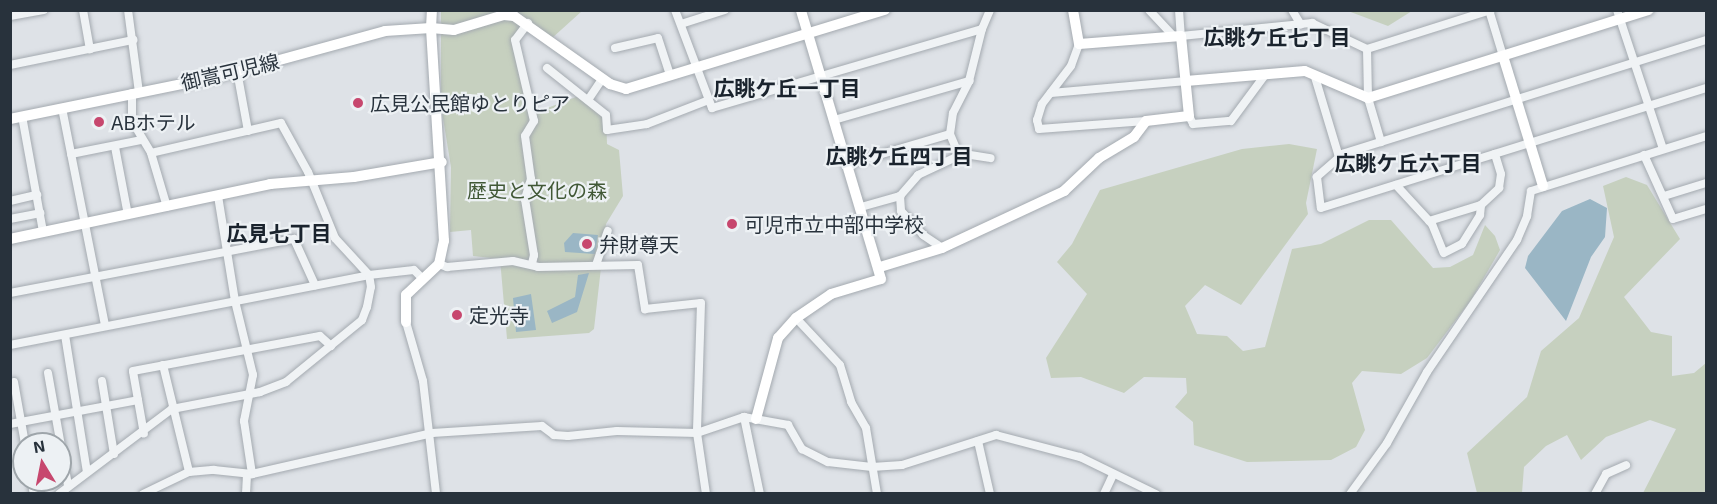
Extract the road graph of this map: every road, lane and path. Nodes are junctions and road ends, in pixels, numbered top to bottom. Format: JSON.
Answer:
{"nodes":[{"id":1,"x":43,"y":10,"type":"edge"},
{"id":2,"x":83,"y":10,"type":"edge"},
{"id":3,"x":128,"y":10,"type":"edge"},
{"id":4,"x":432,"y":10,"type":"edge"},
{"id":5,"x":675,"y":10,"type":"edge"},
{"id":6,"x":725,"y":10,"type":"edge"},
{"id":7,"x":801,"y":10,"type":"edge"},
{"id":8,"x":885,"y":10,"type":"edge"},
{"id":9,"x":990,"y":10,"type":"edge"},
{"id":10,"x":1073,"y":10,"type":"edge"},
{"id":11,"x":1149,"y":10,"type":"edge"},
{"id":12,"x":1179,"y":10,"type":"edge"},
{"id":13,"x":1292,"y":10,"type":"edge"},
{"id":14,"x":1649,"y":10,"type":"edge"},
{"id":15,"x":1490,"y":11,"type":"edge"},
{"id":16,"x":1619,"y":15,"type":"edge"},
{"id":17,"x":10,"y":16,"type":"edge"},
{"id":18,"x":528,"y":23,"type":"junction"},
{"id":19,"x":681,"y":24,"type":"junction"},
{"id":20,"x":1300,"y":25,"type":"junction"},
{"id":21,"x":431,"y":28,"type":"junction"},
{"id":22,"x":982,"y":29,"type":"junction"},
{"id":23,"x":807,"y":34,"type":"junction"},
{"id":24,"x":1177,"y":36,"type":"junction"},
{"id":25,"x":133,"y":40,"type":"junction"},
{"id":26,"x":1707,"y":40,"type":"edge"},
{"id":27,"x":1079,"y":44,"type":"junction"},
{"id":28,"x":615,"y":48,"type":"dead end"},
{"id":29,"x":90,"y":49,"type":"junction"},
{"id":30,"x":1367,"y":49,"type":"junction"},
{"id":31,"x":1503,"y":56,"type":"junction"},
{"id":32,"x":1634,"y":63,"type":"junction"},
{"id":33,"x":10,"y":65,"type":"edge"},
{"id":34,"x":547,"y":68,"type":"dead end"},
{"id":35,"x":697,"y":68,"type":"junction"},
{"id":36,"x":237,"y":72,"type":"junction"},
{"id":37,"x":1265,"y":75,"type":"junction"},
{"id":38,"x":670,"y":76,"type":"junction"},
{"id":39,"x":821,"y":77,"type":"junction"},
{"id":40,"x":1315,"y":77,"type":"junction"},
{"id":41,"x":602,"y":79,"type":"junction"},
{"id":42,"x":969,"y":81,"type":"junction"},
{"id":43,"x":1186,"y":81,"type":"junction"},
{"id":44,"x":1707,"y":88,"type":"edge"},
{"id":45,"x":136,"y":92,"type":"junction"},
{"id":46,"x":1051,"y":93,"type":"junction"},
{"id":47,"x":1368,"y":98,"type":"junction"},
{"id":48,"x":588,"y":100,"type":"junction"},
{"id":49,"x":709,"y":100,"type":"junction"},
{"id":50,"x":1517,"y":100,"type":"junction"},
{"id":51,"x":1649,"y":106,"type":"junction"},
{"id":52,"x":62,"y":108,"type":"junction"},
{"id":53,"x":22,"y":116,"type":"junction"},
{"id":54,"x":1189,"y":116,"type":"junction"},
{"id":55,"x":10,"y":119,"type":"edge"},
{"id":56,"x":834,"y":120,"type":"junction"},
{"id":57,"x":1146,"y":121,"type":"junction"},
{"id":58,"x":248,"y":131,"type":"junction"},
{"id":59,"x":950,"y":134,"type":"junction"},
{"id":60,"x":1707,"y":136,"type":"edge"},
{"id":61,"x":141,"y":140,"type":"junction"},
{"id":62,"x":1381,"y":142,"type":"junction"},
{"id":63,"x":1531,"y":143,"type":"junction"},
{"id":64,"x":115,"y":147,"type":"junction"},
{"id":65,"x":1663,"y":149,"type":"junction"},
{"id":66,"x":151,"y":153,"type":"junction"},
{"id":67,"x":958,"y":153,"type":"junction"},
{"id":68,"x":71,"y":154,"type":"junction"},
{"id":69,"x":1495,"y":154,"type":"junction"},
{"id":70,"x":1644,"y":155,"type":"junction"},
{"id":71,"x":1339,"y":157,"type":"junction"},
{"id":72,"x":991,"y":158,"type":"dead end"},
{"id":73,"x":442,"y":162,"type":"junction"},
{"id":74,"x":848,"y":164,"type":"junction"},
{"id":75,"x":308,"y":179,"type":"junction"},
{"id":76,"x":1707,"y":183,"type":"edge"},
{"id":77,"x":1396,"y":185,"type":"junction"},
{"id":78,"x":1543,"y":186,"type":"junction"},
{"id":79,"x":36,"y":195,"type":"junction"},
{"id":80,"x":218,"y":196,"type":"junction"},
{"id":81,"x":900,"y":196,"type":"junction"},
{"id":82,"x":1664,"y":196,"type":"junction"},
{"id":83,"x":10,"y":201,"type":"edge"},
{"id":84,"x":1481,"y":205,"type":"junction"},
{"id":85,"x":167,"y":207,"type":"junction"},
{"id":86,"x":861,"y":207,"type":"junction"},
{"id":87,"x":1707,"y":209,"type":"edge"},
{"id":88,"x":40,"y":213,"type":"junction"},
{"id":89,"x":129,"y":215,"type":"junction"},
{"id":90,"x":10,"y":219,"type":"edge"},
{"id":91,"x":1429,"y":221,"type":"junction"},
{"id":92,"x":85,"y":224,"type":"junction"},
{"id":93,"x":608,"y":231,"type":"dead end"},
{"id":94,"x":43,"y":232,"type":"junction"},
{"id":95,"x":10,"y":239,"type":"edge"},
{"id":96,"x":942,"y":248,"type":"junction"},
{"id":97,"x":225,"y":253,"type":"junction"},
{"id":98,"x":439,"y":264,"type":"junction"},
{"id":99,"x":532,"y":264,"type":"junction"},
{"id":100,"x":596,"y":265,"type":"junction"},
{"id":101,"x":880,"y":267,"type":"junction"},
{"id":102,"x":369,"y":275,"type":"junction"},
{"id":103,"x":95,"y":276,"type":"junction"},
{"id":104,"x":421,"y":277,"type":"junction"},
{"id":105,"x":315,"y":285,"type":"junction"},
{"id":106,"x":10,"y":293,"type":"edge"},
{"id":107,"x":235,"y":301,"type":"junction"},
{"id":108,"x":796,"y":318,"type":"junction"},
{"id":109,"x":406,"y":322,"type":"joint"},
{"id":110,"x":105,"y":326,"type":"junction"},
{"id":111,"x":65,"y":335,"type":"junction"},
{"id":112,"x":10,"y":345,"type":"edge"},
{"id":113,"x":331,"y":346,"type":"junction"},
{"id":114,"x":248,"y":350,"type":"junction"},
{"id":115,"x":163,"y":365,"type":"junction"},
{"id":116,"x":48,"y":373,"type":"dead end"},
{"id":117,"x":102,"y":381,"type":"dead end"},
{"id":118,"x":14,"y":382,"type":"dead end"},
{"id":119,"x":252,"y":394,"type":"junction"},
{"id":120,"x":138,"y":400,"type":"junction"},
{"id":121,"x":106,"y":406,"type":"junction"},
{"id":122,"x":172,"y":409,"type":"junction"},
{"id":123,"x":76,"y":412,"type":"junction"},
{"id":124,"x":56,"y":415,"type":"junction"},
{"id":125,"x":744,"y":417,"type":"junction"},
{"id":126,"x":756,"y":419,"type":"junction"},
{"id":127,"x":21,"y":422,"type":"junction"},
{"id":128,"x":10,"y":424,"type":"edge"},
{"id":129,"x":23,"y":432,"type":"edge"},
{"id":130,"x":59,"y":432,"type":"edge"},
{"id":131,"x":144,"y":433,"type":"junction"},
{"id":132,"x":432,"y":433,"type":"junction"},
{"id":133,"x":697,"y":433,"type":"junction"},
{"id":134,"x":978,"y":441,"type":"junction"},
{"id":135,"x":114,"y":454,"type":"junction"},
{"id":136,"x":1626,"y":465,"type":"dead end"},
{"id":137,"x":872,"y":467,"type":"junction"},
{"id":138,"x":87,"y":472,"type":"junction"},
{"id":139,"x":189,"y":472,"type":"junction"},
{"id":140,"x":250,"y":475,"type":"junction"},
{"id":141,"x":1113,"y":475,"type":"junction"},
{"id":142,"x":72,"y":483,"type":"edge"},
{"id":143,"x":143,"y":494,"type":"edge"},
{"id":144,"x":246,"y":494,"type":"edge"},
{"id":145,"x":435,"y":494,"type":"edge"},
{"id":146,"x":706,"y":494,"type":"edge"},
{"id":147,"x":760,"y":494,"type":"edge"},
{"id":148,"x":877,"y":494,"type":"edge"},
{"id":149,"x":990,"y":494,"type":"edge"},
{"id":150,"x":1104,"y":494,"type":"edge"},
{"id":151,"x":1156,"y":494,"type":"edge"},
{"id":152,"x":1350,"y":494,"type":"edge"},
{"id":153,"x":1595,"y":494,"type":"edge"}],
"edges":[{"from":1,"to":17,"type":"street"},
{"from":2,"to":29,"type":"street"},
{"from":3,"to":25,"type":"street"},
{"from":4,"to":21,"type":"street"},
{"from":5,"to":19,"type":"street"},
{"from":6,"to":19,"type":"street"},
{"from":7,"to":23,"type":"street"},
{"from":8,"to":23,"type":"street"},
{"from":9,"to":22,"type":"street"},
{"from":10,"to":27,"type":"street"},
{"from":11,"to":24,"type":"street"},
{"from":12,"to":24,"type":"street"},
{"from":13,"to":20,"type":"street"},
{"from":14,"to":16,"type":"street"},
{"from":15,"to":30,"type":"street"},
{"from":15,"to":31,"type":"street"},
{"from":16,"to":31,"type":"street"},
{"from":16,"to":32,"type":"street"},
{"from":18,"to":21,"type":"street","name":"御嵩可児線"},
{"from":18,"to":41,"type":"street"},
{"from":18,"to":99,"type":"street"},
{"from":19,"to":35,"type":"street"},
{"from":20,"to":24,"type":"street"},
{"from":20,"to":30,"type":"street"},
{"from":21,"to":36,"type":"street","name":"御嵩可児線"},
{"from":21,"to":73,"type":"street"},
{"from":22,"to":39,"type":"street"},
{"from":22,"to":42,"type":"street"},
{"from":23,"to":35,"type":"street"},
{"from":23,"to":39,"type":"street"},
{"from":24,"to":27,"type":"street"},
{"from":24,"to":43,"type":"street"},
{"from":25,"to":29,"type":"street"},
{"from":25,"to":45,"type":"street"},
{"from":26,"to":32,"type":"street"},
{"from":27,"to":46,"type":"street"},
{"from":28,"to":38,"type":"street"},
{"from":29,"to":33,"type":"street"},
{"from":30,"to":47,"type":"street"},
{"from":31,"to":47,"type":"street"},
{"from":31,"to":50,"type":"street"},
{"from":32,"to":50,"type":"street"},
{"from":32,"to":51,"type":"street"},
{"from":34,"to":48,"type":"street"},
{"from":35,"to":38,"type":"street"},
{"from":35,"to":49,"type":"street"},
{"from":36,"to":45,"type":"street","name":"御嵩可児線"},
{"from":36,"to":58,"type":"street"},
{"from":37,"to":40,"type":"street"},
{"from":37,"to":43,"type":"street"},
{"from":37,"to":54,"type":"street"},
{"from":38,"to":41,"type":"street"},
{"from":39,"to":49,"type":"street"},
{"from":39,"to":56,"type":"street"},
{"from":40,"to":47,"type":"street"},
{"from":40,"to":71,"type":"street"},
{"from":41,"to":48,"type":"street"},
{"from":42,"to":56,"type":"street"},
{"from":42,"to":59,"type":"street"},
{"from":43,"to":46,"type":"street"},
{"from":43,"to":54,"type":"street"},
{"from":44,"to":51,"type":"street"},
{"from":45,"to":52,"type":"street","name":"御嵩可児線"},
{"from":45,"to":61,"type":"street"},
{"from":46,"to":57,"type":"street"},
{"from":47,"to":62,"type":"street"},
{"from":48,"to":49,"type":"street"},
{"from":50,"to":62,"type":"street"},
{"from":50,"to":63,"type":"street"},
{"from":51,"to":63,"type":"street"},
{"from":51,"to":65,"type":"street"},
{"from":52,"to":53,"type":"street","name":"御嵩可児線"},
{"from":52,"to":68,"type":"street"},
{"from":53,"to":55,"type":"street","name":"御嵩可児線"},
{"from":53,"to":79,"type":"street"},
{"from":54,"to":57,"type":"street"},
{"from":56,"to":74,"type":"street"},
{"from":57,"to":96,"type":"street"},
{"from":58,"to":66,"type":"street"},
{"from":58,"to":75,"type":"street"},
{"from":59,"to":67,"type":"street"},
{"from":59,"to":74,"type":"street"},
{"from":60,"to":65,"type":"street"},
{"from":61,"to":64,"type":"street"},
{"from":61,"to":66,"type":"street"},
{"from":62,"to":71,"type":"street"},
{"from":63,"to":69,"type":"street"},
{"from":63,"to":78,"type":"street"},
{"from":64,"to":68,"type":"street"},
{"from":64,"to":89,"type":"street"},
{"from":65,"to":70,"type":"street"},
{"from":66,"to":85,"type":"street"},
{"from":67,"to":72,"type":"street"},
{"from":67,"to":81,"type":"street"},
{"from":68,"to":92,"type":"street"},
{"from":69,"to":77,"type":"street"},
{"from":69,"to":84,"type":"street"},
{"from":70,"to":78,"type":"street"},
{"from":70,"to":82,"type":"street"},
{"from":71,"to":77,"type":"street"},
{"from":73,"to":75,"type":"street"},
{"from":73,"to":98,"type":"street"},
{"from":74,"to":86,"type":"street"},
{"from":75,"to":80,"type":"street"},
{"from":75,"to":102,"type":"street"},
{"from":76,"to":82,"type":"street"},
{"from":77,"to":91,"type":"street"},
{"from":78,"to":152,"type":"street"},
{"from":79,"to":83,"type":"street"},
{"from":79,"to":88,"type":"street"},
{"from":80,"to":85,"type":"street"},
{"from":80,"to":97,"type":"street"},
{"from":81,"to":86,"type":"street"},
{"from":81,"to":96,"type":"street"},
{"from":82,"to":87,"type":"street"},
{"from":84,"to":91,"type":"street"},
{"from":84,"to":91,"type":"street"},
{"from":85,"to":89,"type":"street"},
{"from":86,"to":101,"type":"street"},
{"from":88,"to":90,"type":"street"},
{"from":88,"to":94,"type":"street"},
{"from":89,"to":92,"type":"street"},
{"from":92,"to":94,"type":"street"},
{"from":92,"to":103,"type":"street"},
{"from":93,"to":100,"type":"street"},
{"from":94,"to":95,"type":"street"},
{"from":96,"to":101,"type":"street"},
{"from":97,"to":103,"type":"street"},
{"from":97,"to":105,"type":"street"},
{"from":97,"to":107,"type":"street"},
{"from":98,"to":99,"type":"street"},
{"from":98,"to":104,"type":"street"},
{"from":99,"to":100,"type":"street"},
{"from":100,"to":133,"type":"street"},
{"from":101,"to":108,"type":"street"},
{"from":102,"to":104,"type":"street"},
{"from":102,"to":105,"type":"street"},
{"from":102,"to":113,"type":"street"},
{"from":103,"to":106,"type":"street"},
{"from":103,"to":110,"type":"street"},
{"from":104,"to":109,"type":"street"},
{"from":105,"to":107,"type":"street"},
{"from":107,"to":110,"type":"street"},
{"from":107,"to":114,"type":"street"},
{"from":108,"to":126,"type":"street"},
{"from":108,"to":137,"type":"street"},
{"from":109,"to":132,"type":"street"},
{"from":110,"to":111,"type":"street"},
{"from":111,"to":112,"type":"street"},
{"from":111,"to":123,"type":"street"},
{"from":113,"to":114,"type":"street"},
{"from":113,"to":119,"type":"street"},
{"from":114,"to":115,"type":"street"},
{"from":114,"to":119,"type":"street"},
{"from":115,"to":120,"type":"street"},
{"from":115,"to":122,"type":"street"},
{"from":116,"to":124,"type":"street"},
{"from":117,"to":121,"type":"street"},
{"from":118,"to":127,"type":"street"},
{"from":119,"to":122,"type":"street"},
{"from":119,"to":140,"type":"street"},
{"from":120,"to":121,"type":"street"},
{"from":120,"to":131,"type":"street"},
{"from":121,"to":123,"type":"street"},
{"from":121,"to":135,"type":"street"},
{"from":122,"to":131,"type":"street"},
{"from":122,"to":139,"type":"street"},
{"from":123,"to":124,"type":"street"},
{"from":123,"to":138,"type":"street"},
{"from":124,"to":127,"type":"street"},
{"from":124,"to":130,"type":"street"},
{"from":125,"to":126,"type":"street"},
{"from":125,"to":133,"type":"street"},
{"from":125,"to":147,"type":"street"},
{"from":126,"to":137,"type":"street"},
{"from":127,"to":128,"type":"street"},
{"from":127,"to":129,"type":"street"},
{"from":131,"to":135,"type":"street"},
{"from":132,"to":133,"type":"street"},
{"from":132,"to":140,"type":"street"},
{"from":132,"to":145,"type":"street"},
{"from":133,"to":146,"type":"street"},
{"from":134,"to":137,"type":"street"},
{"from":134,"to":141,"type":"street"},
{"from":134,"to":149,"type":"street"},
{"from":135,"to":138,"type":"street"},
{"from":136,"to":153,"type":"street"},
{"from":137,"to":148,"type":"street"},
{"from":138,"to":142,"type":"street"},
{"from":139,"to":140,"type":"street"},
{"from":139,"to":143,"type":"street"},
{"from":140,"to":144,"type":"street"},
{"from":141,"to":150,"type":"street"},
{"from":141,"to":151,"type":"street"}]}
